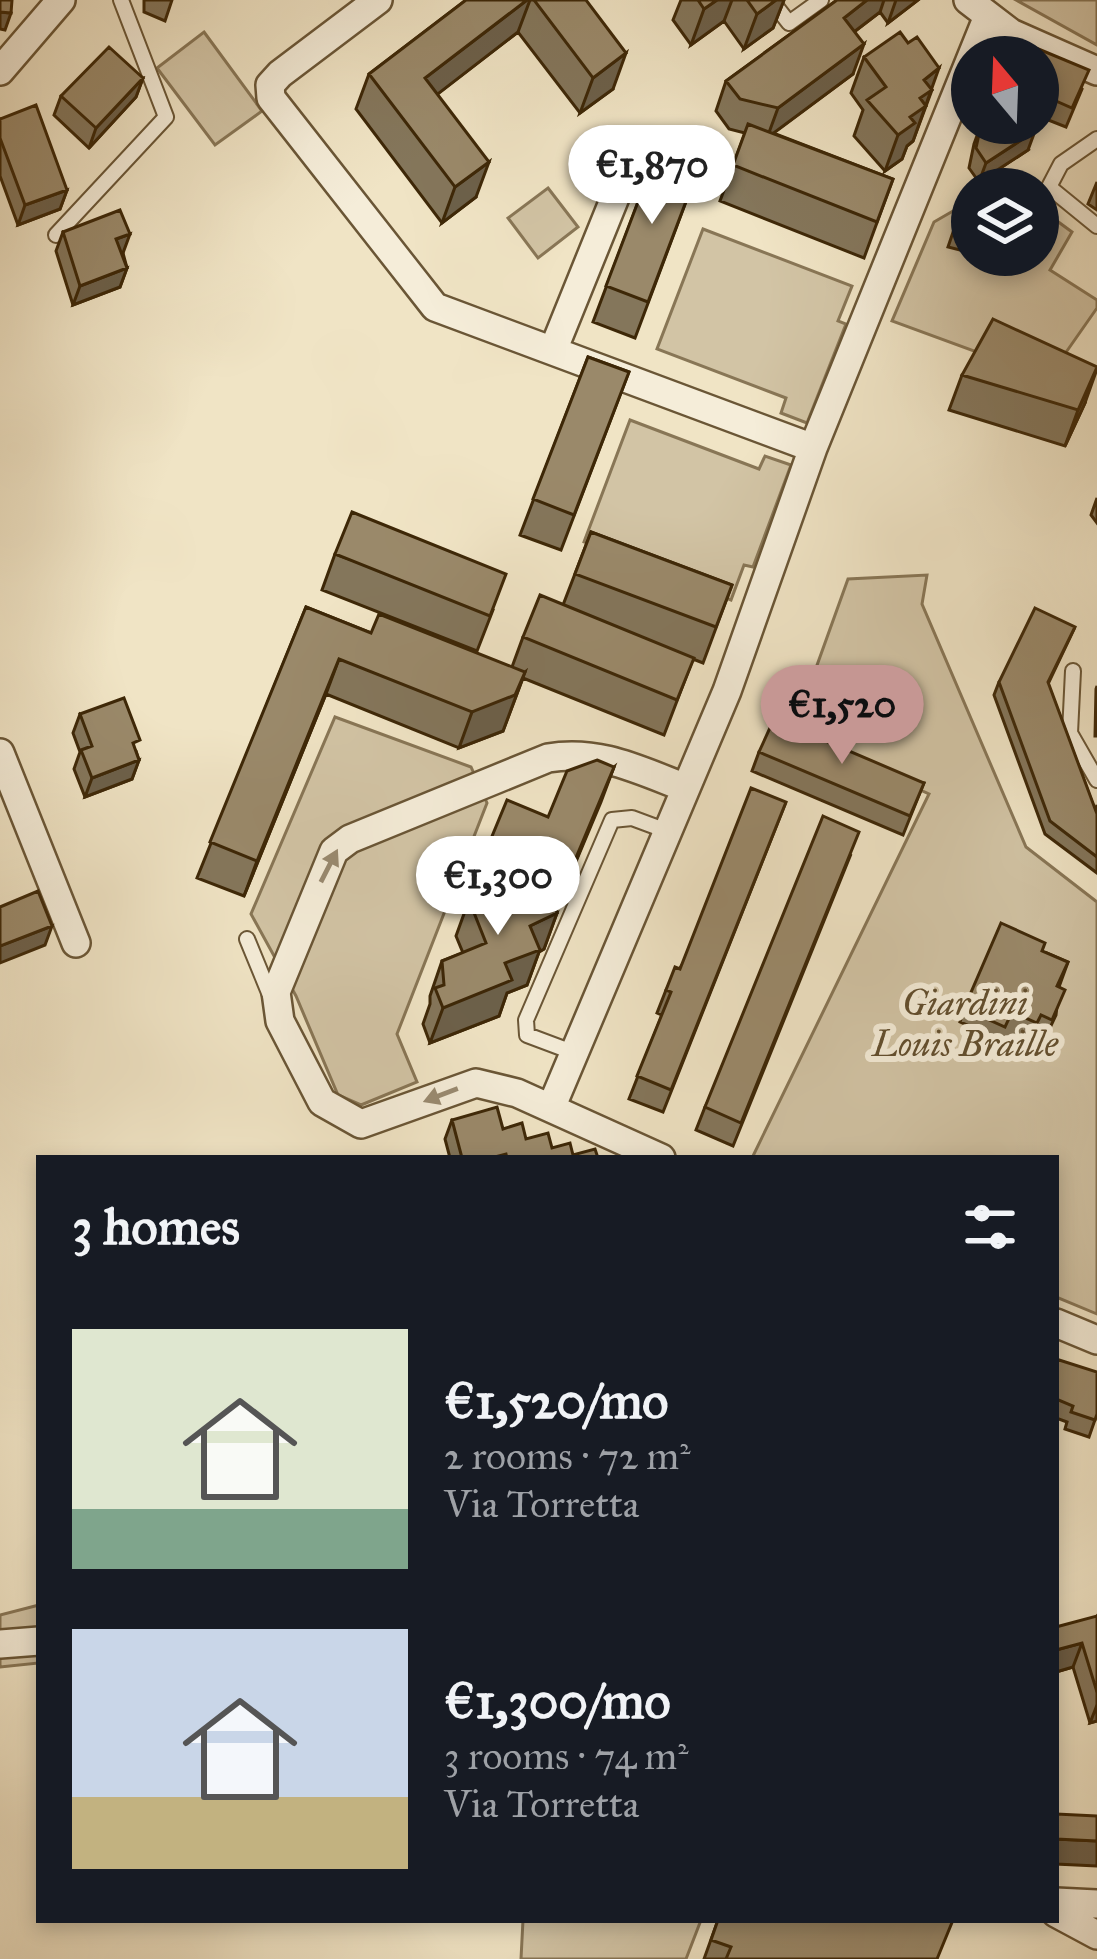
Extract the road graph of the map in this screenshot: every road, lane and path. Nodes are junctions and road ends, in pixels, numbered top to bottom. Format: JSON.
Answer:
{"nodes":[{"id":1,"x":62,"y":0,"type":"edge"},
{"id":2,"x":121,"y":0,"type":"edge"},
{"id":3,"x":378,"y":0,"type":"edge"},
{"id":4,"x":771,"y":0,"type":"edge"},
{"id":5,"x":821,"y":0,"type":"edge"},
{"id":6,"x":978,"y":8,"type":"edge"},
{"id":7,"x":0,"y":71,"type":"edge"},
{"id":8,"x":1097,"y":71,"type":"edge"},
{"id":9,"x":1097,"y":140,"type":"edge"},
{"id":10,"x":635,"y":148,"type":"joint"},
{"id":11,"x":719,"y":148,"type":"dead end"},
{"id":12,"x":1097,"y":226,"type":"edge"},
{"id":13,"x":56,"y":235,"type":"dead end"},
{"id":14,"x":554,"y":348,"type":"junction"},
{"id":15,"x":813,"y":448,"type":"junction"},
{"id":16,"x":1072,"y":671,"type":"dead end"},
{"id":17,"x":0,"y":753,"type":"edge"},
{"id":18,"x":1094,"y":773,"type":"edge"},
{"id":19,"x":686,"y":788,"type":"junction"},
{"id":20,"x":668,"y":831,"type":"junction"},
{"id":21,"x":247,"y":938,"type":"dead end"},
{"id":22,"x":76,"y":943,"type":"dead end"},
{"id":23,"x":276,"y":1007,"type":"junction"},
{"id":24,"x":574,"y":1054,"type":"junction"},
{"id":25,"x":551,"y":1108,"type":"junction"},
{"id":26,"x":654,"y":1155,"type":"edge"},
{"id":27,"x":1059,"y":1324,"type":"edge"},
{"id":28,"x":1097,"y":1340,"type":"edge"},
{"id":29,"x":36,"y":1641,"type":"edge"},
{"id":30,"x":0,"y":1644,"type":"edge"},
{"id":31,"x":1059,"y":1904,"type":"edge"},
{"id":32,"x":1059,"y":1914,"type":"edge"},
{"id":33,"x":1096,"y":1926,"type":"edge"}],
"edges":[{"from":1,"to":7,"type":"street"},
{"from":2,"to":13,"type":"lane"},
{"from":3,"to":14,"type":"street"},
{"from":4,"to":5,"type":"lane"},
{"from":6,"to":8,"type":"street"},
{"from":6,"to":15,"type":"street"},
{"from":9,"to":12,"type":"lane"},
{"from":10,"to":11,"type":"lane"},
{"from":10,"to":14,"type":"street"},
{"from":14,"to":15,"type":"street"},
{"from":15,"to":19,"type":"street"},
{"from":16,"to":18,"type":"lane"},
{"from":17,"to":22,"type":"street"},
{"from":19,"to":20,"type":"street"},
{"from":23,"to":19,"type":"street","one_way":true},
{"from":20,"to":24,"type":"street"},
{"from":20,"to":24,"type":"lane"},
{"from":21,"to":23,"type":"lane"},
{"from":25,"to":23,"type":"street","one_way":true},
{"from":24,"to":25,"type":"street"},
{"from":25,"to":26,"type":"street"},
{"from":27,"to":28,"type":"street"},
{"from":29,"to":30,"type":"street"},
{"from":31,"to":33,"type":"street"},
{"from":32,"to":33,"type":"street"}]}
